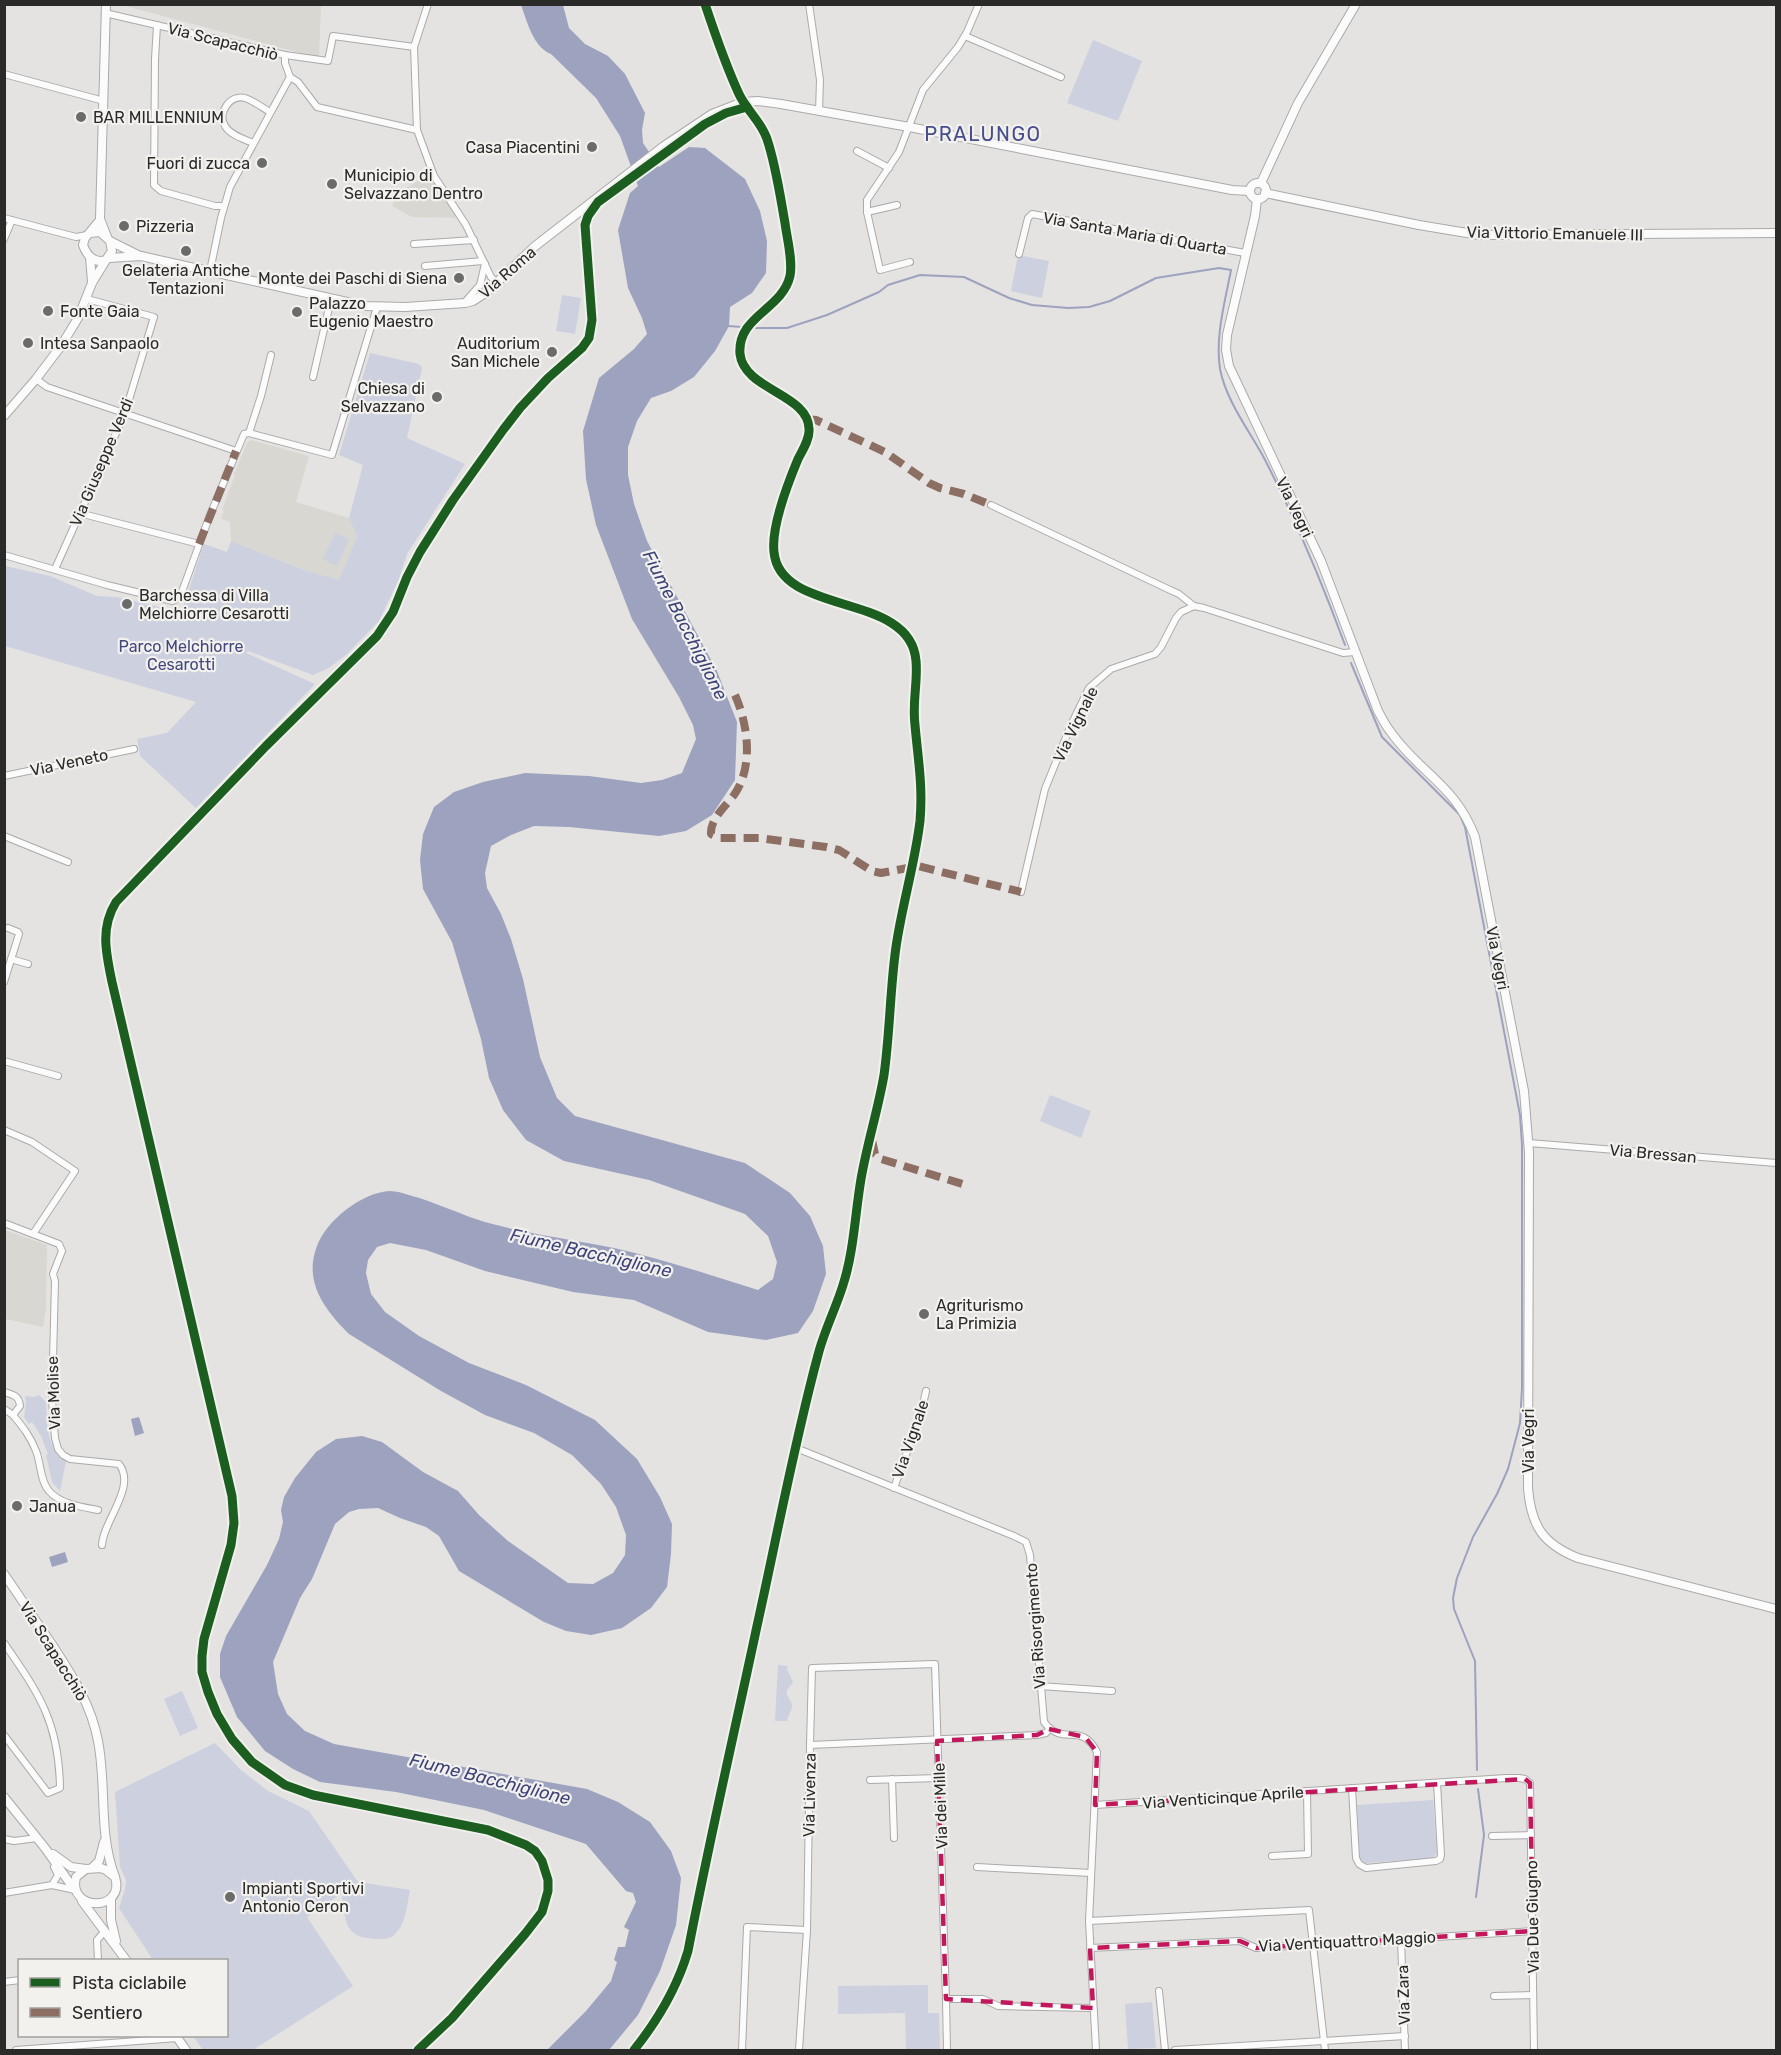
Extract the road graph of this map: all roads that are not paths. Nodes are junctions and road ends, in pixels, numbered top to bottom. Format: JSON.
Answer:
{"nodes":[{"id":1,"x":428,"y":4,"type":"edge"},
{"id":2,"x":705,"y":4,"type":"edge"},
{"id":3,"x":808,"y":4,"type":"edge"},
{"id":4,"x":979,"y":4,"type":"edge"},
{"id":5,"x":1356,"y":4,"type":"edge"},
{"id":6,"x":106,"y":9,"type":"edge"},
{"id":7,"x":157,"y":25,"type":"junction"},
{"id":8,"x":965,"y":36,"type":"junction"},
{"id":9,"x":414,"y":47,"type":"junction"},
{"id":10,"x":285,"y":55,"type":"junction"},
{"id":11,"x":4,"y":74,"type":"edge"},
{"id":12,"x":290,"y":77,"type":"junction"},
{"id":13,"x":1061,"y":77,"type":"dead end"},
{"id":14,"x":104,"y":100,"type":"junction"},
{"id":15,"x":739,"y":103,"type":"junction"},
{"id":16,"x":819,"y":111,"type":"junction"},
{"id":17,"x":270,"y":112,"type":"junction"},
{"id":18,"x":909,"y":127,"type":"junction"},
{"id":19,"x":417,"y":130,"type":"junction"},
{"id":20,"x":253,"y":144,"type":"junction"},
{"id":21,"x":857,"y":151,"type":"dead end"},
{"id":22,"x":889,"y":168,"type":"junction"},
{"id":23,"x":1261,"y":183,"type":"junction"},
{"id":24,"x":1250,"y":191,"type":"junction"},
{"id":25,"x":1265,"y":193,"type":"junction"},
{"id":26,"x":1257,"y":199,"type":"junction"},
{"id":27,"x":897,"y":205,"type":"dead end"},
{"id":28,"x":224,"y":206,"type":"junction"},
{"id":29,"x":867,"y":212,"type":"junction"},
{"id":30,"x":8,"y":219,"type":"edge"},
{"id":31,"x":100,"y":220,"type":"junction"},
{"id":32,"x":1776,"y":233,"type":"edge"},
{"id":33,"x":88,"y":234,"type":"junction"},
{"id":34,"x":76,"y":237,"type":"junction"},
{"id":35,"x":108,"y":238,"type":"junction"},
{"id":36,"x":4,"y":239,"type":"edge"},
{"id":37,"x":474,"y":240,"type":"junction"},
{"id":38,"x":414,"y":244,"type":"dead end"},
{"id":39,"x":83,"y":245,"type":"junction"},
{"id":40,"x":1245,"y":253,"type":"junction"},
{"id":41,"x":1019,"y":254,"type":"dead end"},
{"id":42,"x":141,"y":256,"type":"junction"},
{"id":43,"x":90,"y":257,"type":"junction"},
{"id":44,"x":108,"y":259,"type":"junction"},
{"id":45,"x":484,"y":262,"type":"junction"},
{"id":46,"x":910,"y":262,"type":"dead end"},
{"id":47,"x":424,"y":266,"type":"dead end"},
{"id":48,"x":210,"y":271,"type":"junction"},
{"id":49,"x":483,"y":276,"type":"junction"},
{"id":50,"x":92,"y":283,"type":"junction"},
{"id":51,"x":497,"y":284,"type":"junction"},
{"id":52,"x":487,"y":292,"type":"junction"},
{"id":53,"x":87,"y":299,"type":"junction"},
{"id":54,"x":331,"y":299,"type":"junction"},
{"id":55,"x":465,"y":303,"type":"junction"},
{"id":56,"x":377,"y":307,"type":"junction"},
{"id":57,"x":270,"y":355,"type":"dead end"},
{"id":58,"x":313,"y":377,"type":"dead end"},
{"id":59,"x":36,"y":380,"type":"junction"},
{"id":60,"x":125,"y":413,"type":"junction"},
{"id":61,"x":4,"y":416,"type":"edge"},
{"id":62,"x":249,"y":433,"type":"junction"},
{"id":63,"x":236,"y":451,"type":"junction"},
{"id":64,"x":991,"y":505,"type":"dead end"},
{"id":65,"x":80,"y":513,"type":"junction"},
{"id":66,"x":199,"y":544,"type":"junction"},
{"id":67,"x":4,"y":555,"type":"edge"},
{"id":68,"x":55,"y":569,"type":"junction"},
{"id":69,"x":1194,"y":606,"type":"junction"},
{"id":70,"x":1355,"y":652,"type":"junction"},
{"id":71,"x":134,"y":749,"type":"dead end"},
{"id":72,"x":4,"y":776,"type":"edge"},
{"id":73,"x":4,"y":836,"type":"edge"},
{"id":74,"x":68,"y":862,"type":"dead end"},
{"id":75,"x":1021,"y":892,"type":"dead end"},
{"id":76,"x":8,"y":928,"type":"dead end"},
{"id":77,"x":11,"y":959,"type":"junction"},
{"id":78,"x":28,"y":964,"type":"dead end"},
{"id":79,"x":4,"y":982,"type":"edge"},
{"id":80,"x":4,"y":1061,"type":"edge"},
{"id":81,"x":58,"y":1077,"type":"dead end"},
{"id":82,"x":4,"y":1130,"type":"edge"},
{"id":83,"x":1529,"y":1143,"type":"junction"},
{"id":84,"x":1776,"y":1163,"type":"edge"},
{"id":85,"x":4,"y":1223,"type":"edge"},
{"id":86,"x":33,"y":1234,"type":"junction"},
{"id":87,"x":926,"y":1391,"type":"dead end"},
{"id":88,"x":4,"y":1392,"type":"edge"},
{"id":89,"x":4,"y":1408,"type":"edge"},
{"id":90,"x":13,"y":1415,"type":"junction"},
{"id":91,"x":796,"y":1448,"type":"dead end"},
{"id":92,"x":894,"y":1488,"type":"junction"},
{"id":93,"x":98,"y":1510,"type":"dead end"},
{"id":94,"x":102,"y":1545,"type":"dead end"},
{"id":95,"x":4,"y":1574,"type":"edge"},
{"id":96,"x":8,"y":1586,"type":"edge"},
{"id":97,"x":1776,"y":1609,"type":"edge"},
{"id":98,"x":4,"y":1643,"type":"edge"},
{"id":99,"x":1040,"y":1686,"type":"junction"},
{"id":100,"x":1112,"y":1691,"type":"dead end"},
{"id":101,"x":1049,"y":1730,"type":"junction"},
{"id":102,"x":4,"y":1735,"type":"edge"},
{"id":103,"x":937,"y":1741,"type":"junction"},
{"id":104,"x":810,"y":1745,"type":"junction"},
{"id":105,"x":939,"y":1778,"type":"junction"},
{"id":106,"x":892,"y":1779,"type":"junction"},
{"id":107,"x":870,"y":1780,"type":"dead end"},
{"id":108,"x":1437,"y":1783,"type":"junction"},
{"id":109,"x":1530,"y":1783,"type":"joint"},
{"id":110,"x":1352,"y":1788,"type":"junction"},
{"id":111,"x":1307,"y":1791,"type":"junction"},
{"id":112,"x":4,"y":1797,"type":"edge"},
{"id":113,"x":1095,"y":1805,"type":"junction"},
{"id":114,"x":1531,"y":1835,"type":"junction"},
{"id":115,"x":1492,"y":1836,"type":"dead end"},
{"id":116,"x":37,"y":1838,"type":"junction"},
{"id":117,"x":105,"y":1838,"type":"junction"},
{"id":118,"x":894,"y":1838,"type":"dead end"},
{"id":119,"x":4,"y":1839,"type":"edge"},
{"id":120,"x":45,"y":1848,"type":"junction"},
{"id":121,"x":1272,"y":1856,"type":"dead end"},
{"id":122,"x":977,"y":1867,"type":"dead end"},
{"id":123,"x":86,"y":1870,"type":"junction"},
{"id":124,"x":1091,"y":1873,"type":"junction"},
{"id":125,"x":66,"y":1877,"type":"junction"},
{"id":126,"x":115,"y":1877,"type":"junction"},
{"id":127,"x":52,"y":1885,"type":"junction"},
{"id":128,"x":75,"y":1890,"type":"junction"},
{"id":129,"x":4,"y":1893,"type":"edge"},
{"id":130,"x":111,"y":1899,"type":"junction"},
{"id":131,"x":81,"y":1900,"type":"junction"},
{"id":132,"x":1089,"y":1921,"type":"junction"},
{"id":133,"x":807,"y":1930,"type":"junction"},
{"id":134,"x":105,"y":1931,"type":"junction"},
{"id":135,"x":1533,"y":1931,"type":"junction"},
{"id":136,"x":1401,"y":1939,"type":"junction"},
{"id":137,"x":1312,"y":1944,"type":"junction"},
{"id":138,"x":1090,"y":1948,"type":"junction"},
{"id":139,"x":125,"y":1958,"type":"edge"},
{"id":140,"x":98,"y":1959,"type":"edge"},
{"id":141,"x":1159,"y":1991,"type":"dead end"},
{"id":142,"x":1533,"y":1995,"type":"junction"},
{"id":143,"x":1494,"y":1996,"type":"dead end"},
{"id":144,"x":946,"y":1999,"type":"junction"},
{"id":145,"x":1093,"y":2008,"type":"junction"},
{"id":146,"x":1405,"y":2036,"type":"junction"},
{"id":147,"x":177,"y":2037,"type":"edge"},
{"id":148,"x":1324,"y":2040,"type":"junction"},
{"id":149,"x":57,"y":2049,"type":"edge"},
{"id":150,"x":16,"y":2050,"type":"edge"},
{"id":151,"x":186,"y":2050,"type":"edge"},
{"id":152,"x":742,"y":2050,"type":"edge"},
{"id":153,"x":799,"y":2050,"type":"edge"},
{"id":154,"x":947,"y":2050,"type":"edge"},
{"id":155,"x":1096,"y":2050,"type":"edge"},
{"id":156,"x":1165,"y":2050,"type":"edge"},
{"id":157,"x":1175,"y":2050,"type":"edge"},
{"id":158,"x":1182,"y":2050,"type":"edge"},
{"id":159,"x":1325,"y":2050,"type":"edge"},
{"id":160,"x":1405,"y":2050,"type":"edge"},
{"id":161,"x":1534,"y":2050,"type":"edge"}],
"edges":[{"from":1,"to":9,"type":"street"},
{"from":2,"to":15,"type":"street"},
{"from":3,"to":16,"type":"street"},
{"from":4,"to":8,"type":"street"},
{"from":5,"to":23,"type":"street"},
{"from":6,"to":7,"type":"street","name":"Via Scapacchiò"},
{"from":6,"to":14,"type":"street","name":"Via Scapacchiò"},
{"from":7,"to":10,"type":"street","name":"Via Scapacchiò"},
{"from":7,"to":28,"type":"street"},
{"from":8,"to":13,"type":"street"},
{"from":8,"to":18,"type":"street"},
{"from":9,"to":10,"type":"street"},
{"from":9,"to":19,"type":"street"},
{"from":10,"to":12,"type":"street","name":"Via Scapacchiò"},
{"from":11,"to":14,"type":"street"},
{"from":12,"to":17,"type":"street"},
{"from":12,"to":19,"type":"street","name":"Via Scapacchiò"},
{"from":14,"to":31,"type":"street","name":"Via Scapacchiò"},
{"from":15,"to":16,"type":"street"},
{"from":15,"to":51,"type":"street","name":"Via Roma"},
{"from":16,"to":18,"type":"street"},
{"from":17,"to":20,"type":"street"},
{"from":17,"to":20,"type":"street"},
{"from":18,"to":22,"type":"street"},
{"from":18,"to":24,"type":"street"},
{"from":19,"to":37,"type":"street"},
{"from":20,"to":28,"type":"street"},
{"from":21,"to":22,"type":"street"},
{"from":22,"to":29,"type":"street"},
{"from":23,"to":24,"type":"street"},
{"from":23,"to":25,"type":"street"},
{"from":24,"to":26,"type":"street"},
{"from":25,"to":26,"type":"street"},
{"from":25,"to":32,"type":"street","name":"Via Vittorio Emanuele III"},
{"from":26,"to":40,"type":"street","name":"Via Vegri"},
{"from":27,"to":29,"type":"street"},
{"from":28,"to":48,"type":"street"},
{"from":29,"to":46,"type":"street"},
{"from":30,"to":34,"type":"street"},
{"from":30,"to":36,"type":"street"},
{"from":31,"to":33,"type":"street"},
{"from":31,"to":35,"type":"street","name":"Via Scapacchiò"},
{"from":33,"to":34,"type":"street"},
{"from":33,"to":35,"type":"street"},
{"from":33,"to":39,"type":"street"},
{"from":34,"to":39,"type":"street"},
{"from":35,"to":42,"type":"street","name":"Via Roma"},
{"from":35,"to":44,"type":"street"},
{"from":37,"to":38,"type":"street"},
{"from":37,"to":45,"type":"street"},
{"from":39,"to":43,"type":"street"},
{"from":40,"to":41,"type":"street","name":"Via Santa Maria di Quarta"},
{"from":40,"to":70,"type":"street","name":"Via Vegri"},
{"from":42,"to":44,"type":"street","name":"Via Roma"},
{"from":42,"to":48,"type":"street","name":"Via Roma"},
{"from":43,"to":44,"type":"street"},
{"from":43,"to":50,"type":"street"},
{"from":44,"to":50,"type":"street"},
{"from":45,"to":47,"type":"street"},
{"from":45,"to":49,"type":"street"},
{"from":45,"to":51,"type":"street"},
{"from":48,"to":54,"type":"street","name":"Via Roma"},
{"from":49,"to":52,"type":"street"},
{"from":49,"to":55,"type":"street"},
{"from":50,"to":53,"type":"street"},
{"from":51,"to":52,"type":"street","name":"Via Roma"},
{"from":52,"to":55,"type":"street","name":"Via Roma"},
{"from":53,"to":59,"type":"street"},
{"from":53,"to":60,"type":"street","name":"Via Giuseppe Verdi"},
{"from":54,"to":56,"type":"street","name":"Via Roma"},
{"from":54,"to":58,"type":"street"},
{"from":55,"to":56,"type":"street","name":"Via Roma"},
{"from":56,"to":62,"type":"street"},
{"from":57,"to":62,"type":"street"},
{"from":59,"to":60,"type":"street"},
{"from":59,"to":61,"type":"street"},
{"from":60,"to":63,"type":"street"},
{"from":60,"to":65,"type":"street","name":"Via Giuseppe Verdi"},
{"from":62,"to":63,"type":"street"},
{"from":63,"to":66,"type":"street"},
{"from":64,"to":69,"type":"street"},
{"from":65,"to":66,"type":"street"},
{"from":65,"to":68,"type":"street","name":"Via Giuseppe Verdi"},
{"from":66,"to":68,"type":"street"},
{"from":67,"to":68,"type":"street"},
{"from":69,"to":70,"type":"street"},
{"from":69,"to":75,"type":"street","name":"Via Vignale"},
{"from":70,"to":83,"type":"street","name":"Via Vegri"},
{"from":71,"to":72,"type":"street","name":"Via Veneto"},
{"from":73,"to":74,"type":"street"},
{"from":76,"to":77,"type":"street"},
{"from":77,"to":78,"type":"street"},
{"from":77,"to":79,"type":"street"},
{"from":80,"to":81,"type":"street"},
{"from":82,"to":86,"type":"street"},
{"from":83,"to":84,"type":"street","name":"Via Bressan"},
{"from":83,"to":97,"type":"street","name":"Via Vegri"},
{"from":85,"to":86,"type":"street","name":"Via Molise"},
{"from":86,"to":94,"type":"street","name":"Via Molise"},
{"from":87,"to":92,"type":"street","name":"Via Vignale"},
{"from":88,"to":90,"type":"street"},
{"from":89,"to":90,"type":"street"},
{"from":90,"to":93,"type":"street"},
{"from":91,"to":92,"type":"street","name":"Via Risorgimento"},
{"from":92,"to":99,"type":"street","name":"Via Risorgimento"},
{"from":95,"to":96,"type":"street","name":"Via Scapacchiò"},
{"from":96,"to":117,"type":"street","name":"Via Scapacchiò"},
{"from":98,"to":102,"type":"street"},
{"from":99,"to":100,"type":"street"},
{"from":99,"to":101,"type":"street","name":"Via Risorgimento"},
{"from":101,"to":103,"type":"street","name":"Via Livenza"},
{"from":101,"to":113,"type":"street"},
{"from":103,"to":104,"type":"street","name":"Via Livenza"},
{"from":103,"to":104,"type":"street","name":"Via dei Mille"},
{"from":103,"to":105,"type":"street","name":"Via dei Mille"},
{"from":104,"to":133,"type":"street","name":"Via Livenza"},
{"from":105,"to":106,"type":"street"},
{"from":105,"to":144,"type":"street","name":"Via dei Mille"},
{"from":106,"to":107,"type":"street"},
{"from":106,"to":118,"type":"street"},
{"from":108,"to":109,"type":"street","name":"Via Venticinque Aprile"},
{"from":108,"to":110,"type":"street","name":"Via Venticinque Aprile"},
{"from":108,"to":110,"type":"street"},
{"from":109,"to":114,"type":"street","name":"Via Due Giugno"},
{"from":110,"to":111,"type":"street","name":"Via Venticinque Aprile"},
{"from":111,"to":113,"type":"street","name":"Via Venticinque Aprile"},
{"from":111,"to":121,"type":"street"},
{"from":112,"to":116,"type":"street"},
{"from":113,"to":124,"type":"street"},
{"from":114,"to":115,"type":"street"},
{"from":114,"to":135,"type":"street","name":"Via Due Giugno"},
{"from":116,"to":119,"type":"street"},
{"from":116,"to":120,"type":"street"},
{"from":117,"to":123,"type":"street","name":"Via Scapacchiò"},
{"from":117,"to":126,"type":"street","name":"Via Scapacchiò"},
{"from":120,"to":123,"type":"street"},
{"from":120,"to":125,"type":"street"},
{"from":120,"to":127,"type":"street"},
{"from":122,"to":124,"type":"street"},
{"from":123,"to":125,"type":"street"},
{"from":123,"to":126,"type":"street"},
{"from":123,"to":128,"type":"street"},
{"from":124,"to":132,"type":"street"},
{"from":125,"to":127,"type":"street"},
{"from":125,"to":128,"type":"street"},
{"from":126,"to":130,"type":"street"},
{"from":127,"to":128,"type":"street"},
{"from":127,"to":129,"type":"street"},
{"from":128,"to":131,"type":"street"},
{"from":130,"to":131,"type":"street"},
{"from":130,"to":139,"type":"street"},
{"from":131,"to":134,"type":"street"},
{"from":132,"to":137,"type":"street"},
{"from":132,"to":138,"type":"street"},
{"from":133,"to":152,"type":"street"},
{"from":133,"to":153,"type":"street","name":"Via Livenza"},
{"from":134,"to":139,"type":"street"},
{"from":134,"to":140,"type":"street"},
{"from":135,"to":136,"type":"street","name":"Via Ventiquattro Maggio"},
{"from":135,"to":142,"type":"street","name":"Via Due Giugno"},
{"from":136,"to":137,"type":"street","name":"Via Ventiquattro Maggio"},
{"from":136,"to":146,"type":"street","name":"Via Zara"},
{"from":137,"to":138,"type":"street","name":"Via Ventiquattro Maggio"},
{"from":137,"to":148,"type":"street"},
{"from":138,"to":145,"type":"street"},
{"from":141,"to":156,"type":"street"},
{"from":142,"to":143,"type":"street"},
{"from":142,"to":161,"type":"street","name":"Via Due Giugno"},
{"from":144,"to":145,"type":"street"},
{"from":144,"to":154,"type":"street","name":"Via dei Mille"},
{"from":145,"to":155,"type":"street"},
{"from":146,"to":148,"type":"street"},
{"from":146,"to":160,"type":"street","name":"Via Zara"},
{"from":147,"to":149,"type":"street"},
{"from":147,"to":151,"type":"street"},
{"from":148,"to":158,"type":"street"},
{"from":148,"to":159,"type":"street"},
{"from":149,"to":150,"type":"street"},
{"from":157,"to":158,"type":"street"}]}
